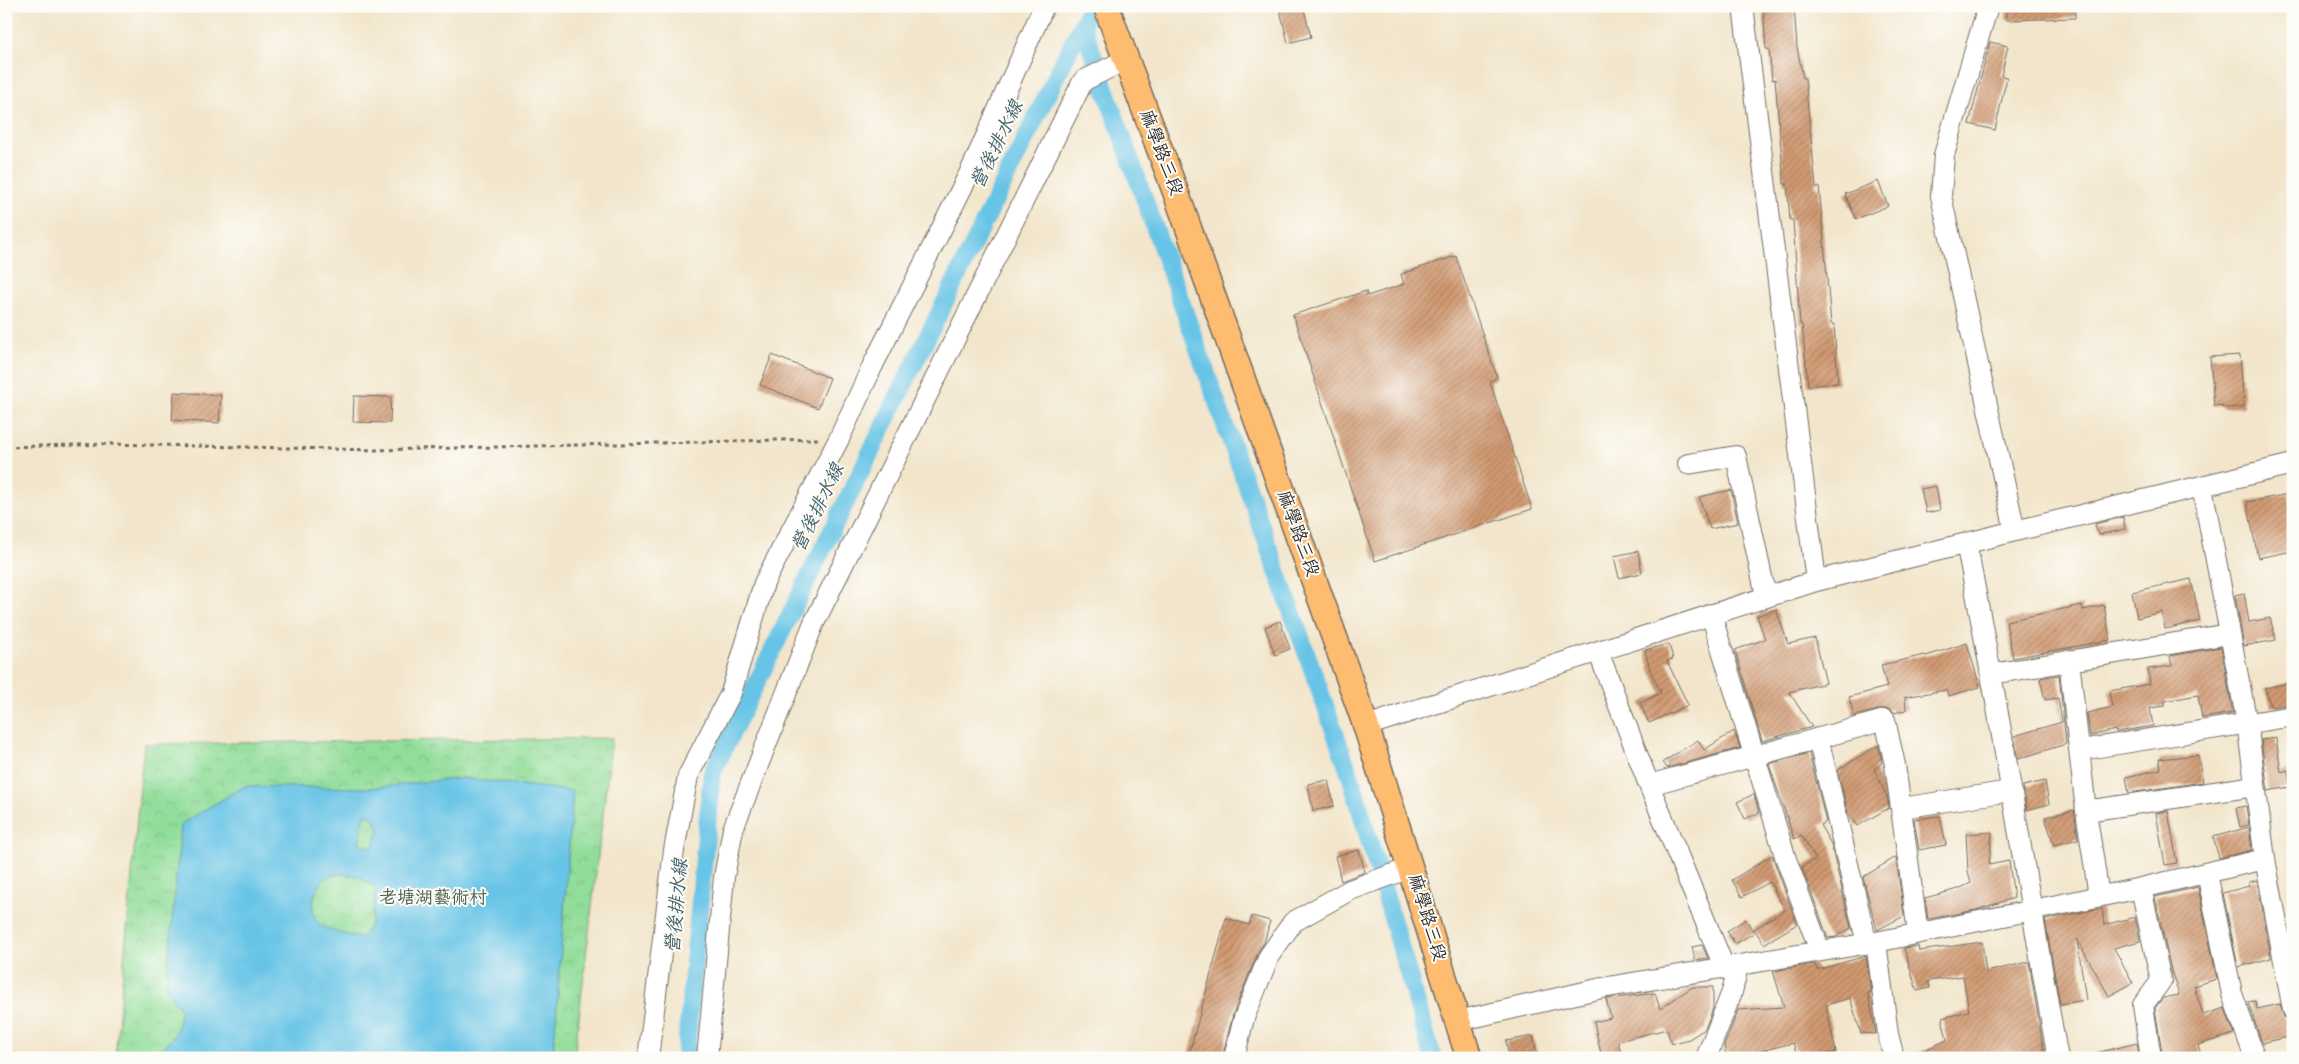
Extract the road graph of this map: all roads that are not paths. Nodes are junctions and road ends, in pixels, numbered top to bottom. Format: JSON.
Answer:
{"nodes":[{"id":1,"x":1044,"y":6,"type":"edge"},
{"id":2,"x":1743,"y":6,"type":"edge"},
{"id":3,"x":1988,"y":6,"type":"edge"},
{"id":4,"x":1107,"y":11,"type":"edge"},
{"id":5,"x":1125,"y":60,"type":"junction"},
{"id":6,"x":1688,"y":464,"type":"dead end"},
{"id":7,"x":2293,"y":464,"type":"edge"},
{"id":8,"x":2202,"y":487,"type":"junction"},
{"id":9,"x":2015,"y":530,"type":"junction"},
{"id":10,"x":1966,"y":543,"type":"junction"},
{"id":11,"x":1816,"y":582,"type":"junction"},
{"id":12,"x":1766,"y":596,"type":"junction"},
{"id":13,"x":1711,"y":614,"type":"junction"},
{"id":14,"x":2229,"y":634,"type":"junction"},
{"id":15,"x":1598,"y":651,"type":"junction"},
{"id":16,"x":2070,"y":660,"type":"junction"},
{"id":17,"x":1992,"y":674,"type":"junction"},
{"id":18,"x":2293,"y":716,"type":"edge"},
{"id":19,"x":2247,"y":723,"type":"junction"},
{"id":20,"x":1366,"y":726,"type":"junction"},
{"id":21,"x":1818,"y":738,"type":"junction"},
{"id":22,"x":2080,"y":750,"type":"junction"},
{"id":23,"x":1753,"y":756,"type":"junction"},
{"id":24,"x":1649,"y":785,"type":"junction"},
{"id":25,"x":2255,"y":786,"type":"junction"},
{"id":26,"x":2010,"y":792,"type":"junction"},
{"id":27,"x":1902,"y":808,"type":"junction"},
{"id":28,"x":2086,"y":811,"type":"junction"},
{"id":29,"x":2265,"y":859,"type":"junction"},
{"id":30,"x":1410,"y":868,"type":"junction"},
{"id":31,"x":2207,"y":873,"type":"junction"},
{"id":32,"x":2141,"y":888,"type":"junction"},
{"id":33,"x":2099,"y":896,"type":"junction"},
{"id":34,"x":2031,"y":910,"type":"junction"},
{"id":35,"x":1918,"y":933,"type":"junction"},
{"id":36,"x":1872,"y":943,"type":"junction"},
{"id":37,"x":1820,"y":952,"type":"junction"},
{"id":38,"x":1731,"y":968,"type":"junction"},
{"id":39,"x":2293,"y":1010,"type":"edge"},
{"id":40,"x":1458,"y":1021,"type":"junction"},
{"id":41,"x":648,"y":1058,"type":"edge"},
{"id":42,"x":707,"y":1058,"type":"edge"},
{"id":43,"x":1234,"y":1058,"type":"edge"},
{"id":44,"x":1469,"y":1058,"type":"edge"},
{"id":45,"x":1706,"y":1058,"type":"edge"},
{"id":46,"x":1894,"y":1058,"type":"edge"},
{"id":47,"x":2058,"y":1058,"type":"edge"},
{"id":48,"x":2151,"y":1058,"type":"edge"},
{"id":49,"x":2255,"y":1058,"type":"edge"}],
"edges":[{"from":1,"to":41,"type":"street"},
{"from":2,"to":11,"type":"street"},
{"from":3,"to":9,"type":"street"},
{"from":4,"to":5,"type":"main road","name":"麻學路三段"},
{"from":5,"to":20,"type":"main road","name":"麻學路三段"},
{"from":5,"to":42,"type":"street"},
{"from":6,"to":12,"type":"street"},
{"from":7,"to":8,"type":"street"},
{"from":8,"to":9,"type":"street"},
{"from":8,"to":14,"type":"street"},
{"from":9,"to":10,"type":"street"},
{"from":10,"to":11,"type":"street"},
{"from":10,"to":17,"type":"street"},
{"from":11,"to":12,"type":"street"},
{"from":12,"to":13,"type":"street"},
{"from":13,"to":15,"type":"street"},
{"from":13,"to":23,"type":"street"},
{"from":14,"to":16,"type":"street"},
{"from":14,"to":19,"type":"street"},
{"from":15,"to":20,"type":"street"},
{"from":15,"to":24,"type":"street"},
{"from":16,"to":17,"type":"street"},
{"from":16,"to":22,"type":"street"},
{"from":17,"to":26,"type":"street"},
{"from":18,"to":19,"type":"street"},
{"from":19,"to":22,"type":"street"},
{"from":19,"to":25,"type":"street"},
{"from":20,"to":30,"type":"main road","name":"麻學路三段"},
{"from":21,"to":23,"type":"street"},
{"from":21,"to":27,"type":"street"},
{"from":21,"to":36,"type":"street"},
{"from":22,"to":28,"type":"street"},
{"from":23,"to":24,"type":"street"},
{"from":23,"to":37,"type":"street"},
{"from":24,"to":38,"type":"street"},
{"from":25,"to":28,"type":"street"},
{"from":25,"to":29,"type":"street"},
{"from":26,"to":27,"type":"street"},
{"from":26,"to":34,"type":"street"},
{"from":27,"to":35,"type":"street"},
{"from":28,"to":33,"type":"street"},
{"from":29,"to":31,"type":"street"},
{"from":29,"to":39,"type":"street"},
{"from":30,"to":40,"type":"main road","name":"麻學路三段"},
{"from":30,"to":43,"type":"street"},
{"from":31,"to":32,"type":"street"},
{"from":31,"to":49,"type":"street"},
{"from":32,"to":33,"type":"street"},
{"from":32,"to":48,"type":"street"},
{"from":33,"to":34,"type":"street"},
{"from":34,"to":35,"type":"street"},
{"from":34,"to":47,"type":"street"},
{"from":35,"to":36,"type":"street"},
{"from":36,"to":37,"type":"street"},
{"from":36,"to":46,"type":"street"},
{"from":37,"to":38,"type":"street"},
{"from":38,"to":40,"type":"street"},
{"from":38,"to":45,"type":"street"},
{"from":40,"to":44,"type":"main road","name":"麻學路三段"}]}
